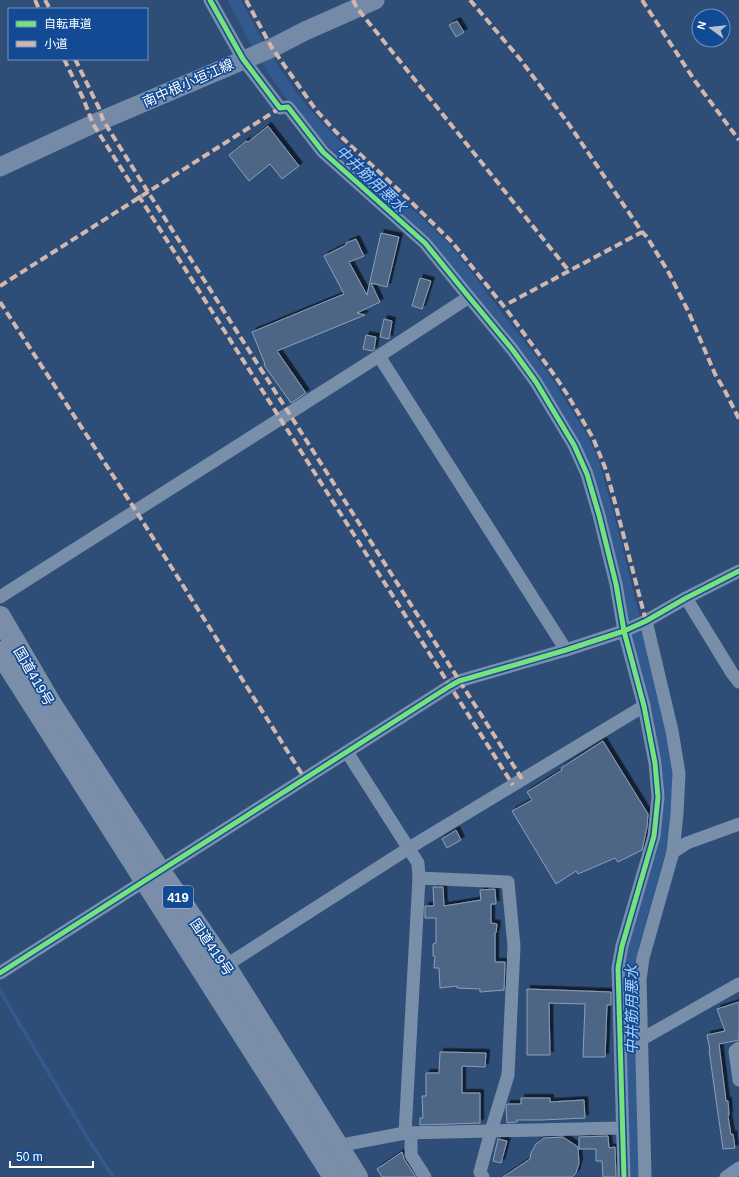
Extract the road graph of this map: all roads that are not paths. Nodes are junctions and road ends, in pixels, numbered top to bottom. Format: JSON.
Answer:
{"nodes":[{"id":1,"x":210,"y":0,"type":"edge"},
{"id":2,"x":375,"y":0,"type":"edge"},
{"id":3,"x":247,"y":58,"type":"junction"},
{"id":4,"x":0,"y":167,"type":"edge"},
{"id":5,"x":469,"y":297,"type":"junction"},
{"id":6,"x":379,"y":356,"type":"junction"},
{"id":7,"x":739,"y":571,"type":"edge"},
{"id":8,"x":0,"y":597,"type":"edge"},
{"id":9,"x":686,"y":598,"type":"junction"},
{"id":10,"x":0,"y":617,"type":"edge"},
{"id":11,"x":646,"y":621,"type":"junction"},
{"id":12,"x":624,"y":631,"type":"junction"},
{"id":13,"x":566,"y":650,"type":"junction"},
{"id":14,"x":0,"y":652,"type":"edge"},
{"id":15,"x":739,"y":682,"type":"edge"},
{"id":16,"x":644,"y":706,"type":"junction"},
{"id":17,"x":347,"y":752,"type":"junction"},
{"id":18,"x":739,"y":824,"type":"edge"},
{"id":19,"x":408,"y":848,"type":"junction"},
{"id":20,"x":673,"y":852,"type":"junction"},
{"id":21,"x":152,"y":875,"type":"junction"},
{"id":22,"x":419,"y":878,"type":"junction"},
{"id":23,"x":641,"y":882,"type":"junction"},
{"id":24,"x":662,"y":888,"type":"junction"},
{"id":25,"x":225,"y":966,"type":"junction"},
{"id":26,"x":0,"y":973,"type":"edge"},
{"id":27,"x":739,"y":984,"type":"edge"},
{"id":28,"x":642,"y":1039,"type":"junction"},
{"id":29,"x":739,"y":1048,"type":"edge"},
{"id":30,"x":739,"y":1080,"type":"edge"},
{"id":31,"x":622,"y":1128,"type":"junction"},
{"id":32,"x":491,"y":1131,"type":"junction"},
{"id":33,"x":408,"y":1133,"type":"junction"},
{"id":34,"x":337,"y":1146,"type":"junction"},
{"id":35,"x":739,"y":1168,"type":"edge"},
{"id":36,"x":334,"y":1177,"type":"edge"},
{"id":37,"x":357,"y":1177,"type":"edge"},
{"id":38,"x":424,"y":1177,"type":"edge"},
{"id":39,"x":483,"y":1177,"type":"edge"},
{"id":40,"x":624,"y":1177,"type":"edge"},
{"id":41,"x":645,"y":1177,"type":"edge"},
{"id":42,"x":726,"y":1177,"type":"edge"}],
"edges":[{"from":1,"to":3,"type":"street"},
{"from":2,"to":3,"type":"main road","name":"南中根小垣江線"},
{"from":3,"to":4,"type":"main road","name":"南中根小垣江線"},
{"from":3,"to":5,"type":"street"},
{"from":5,"to":6,"type":"street"},
{"from":5,"to":12,"type":"street"},
{"from":6,"to":8,"type":"street"},
{"from":6,"to":13,"type":"street"},
{"from":7,"to":9,"type":"street"},
{"from":9,"to":11,"type":"street"},
{"from":9,"to":15,"type":"street"},
{"from":10,"to":21,"type":"highway","name":"国道419号","number":"419"},
{"from":11,"to":12,"type":"street"},
{"from":11,"to":20,"type":"street"},
{"from":12,"to":13,"type":"street"},
{"from":12,"to":16,"type":"street"},
{"from":13,"to":17,"type":"street"},
{"from":14,"to":21,"type":"highway","name":"国道419号","number":"419"},
{"from":16,"to":19,"type":"street"},
{"from":16,"to":23,"type":"street"},
{"from":17,"to":19,"type":"street"},
{"from":17,"to":21,"type":"street"},
{"from":18,"to":20,"type":"street"},
{"from":19,"to":22,"type":"street"},
{"from":19,"to":25,"type":"street"},
{"from":20,"to":24,"type":"street"},
{"from":21,"to":25,"type":"highway","name":"国道419号","number":"419"},
{"from":21,"to":26,"type":"street"},
{"from":21,"to":36,"type":"highway","name":"国道419号","number":"419"},
{"from":22,"to":32,"type":"street"},
{"from":22,"to":33,"type":"street"},
{"from":23,"to":24,"type":"street"},
{"from":23,"to":31,"type":"street"},
{"from":24,"to":28,"type":"street"},
{"from":25,"to":34,"type":"highway","name":"国道419号","number":"419"},
{"from":27,"to":28,"type":"street"},
{"from":28,"to":41,"type":"street"},
{"from":29,"to":30,"type":"street"},
{"from":31,"to":32,"type":"street"},
{"from":31,"to":40,"type":"street"},
{"from":32,"to":33,"type":"street"},
{"from":32,"to":39,"type":"street"},
{"from":33,"to":34,"type":"street"},
{"from":33,"to":38,"type":"street"},
{"from":34,"to":37,"type":"highway","name":"国道419号","number":"419"},
{"from":35,"to":42,"type":"street"}]}
